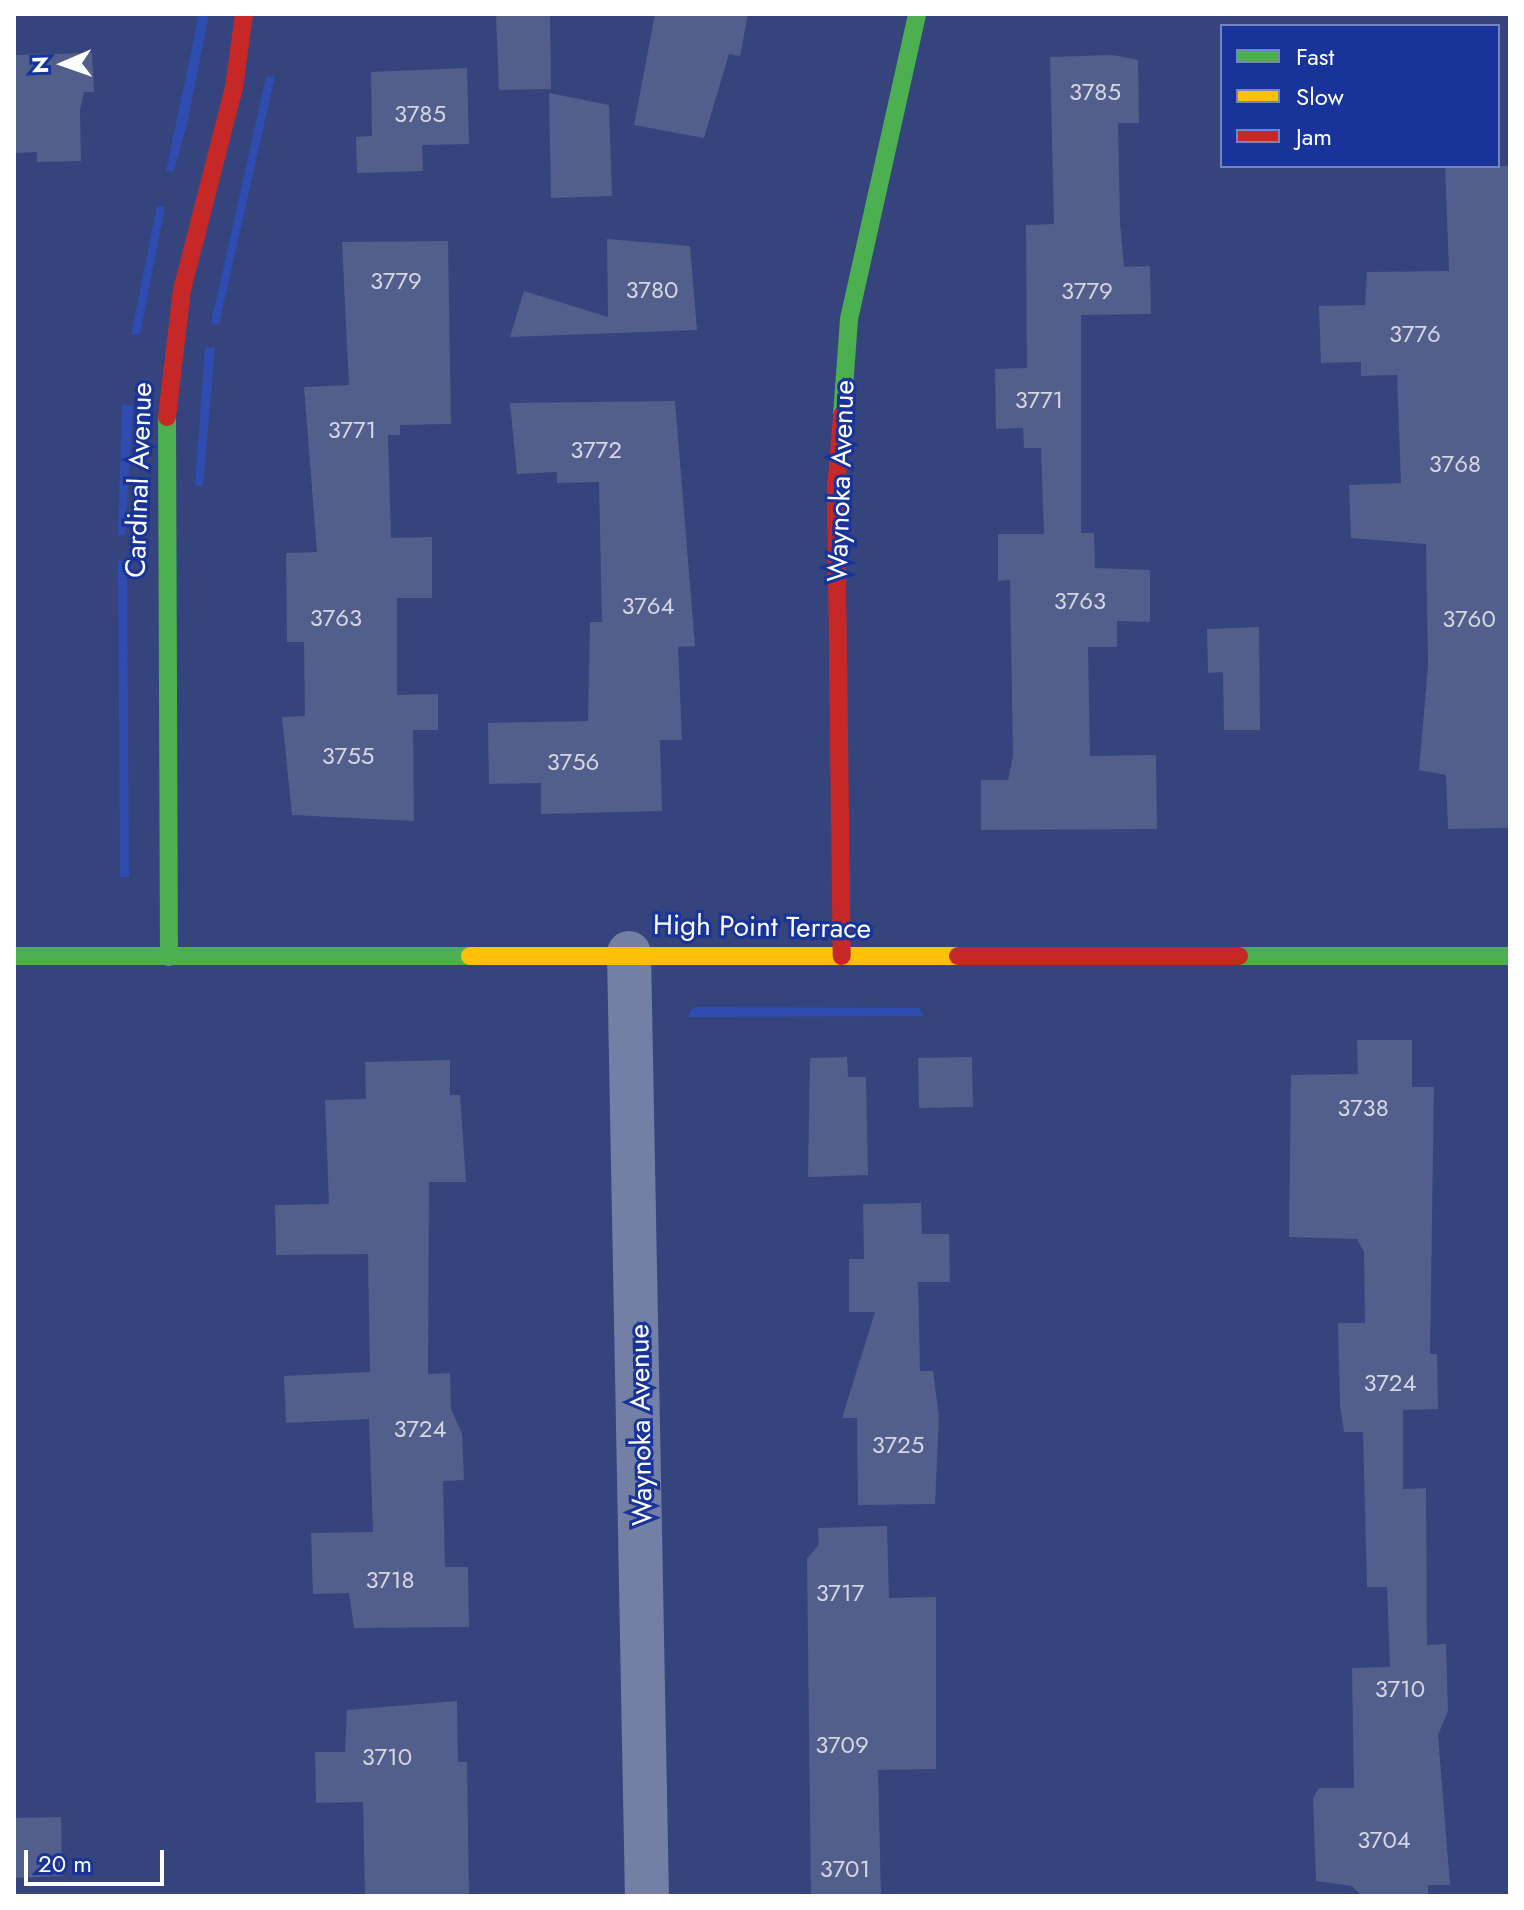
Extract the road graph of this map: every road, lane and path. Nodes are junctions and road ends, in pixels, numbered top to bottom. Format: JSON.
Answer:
{"nodes":[{"id":1,"x":244,"y":14,"type":"edge"},
{"id":2,"x":917,"y":14,"type":"edge"},
{"id":3,"x":629,"y":953,"type":"junction"},
{"id":4,"x":14,"y":956,"type":"edge"},
{"id":5,"x":842,"y":956,"type":"junction"},
{"id":6,"x":1510,"y":956,"type":"edge"},
{"id":7,"x":169,"y":957,"type":"junction"},
{"id":8,"x":647,"y":1896,"type":"edge"}],
"edges":[{"from":1,"to":7,"type":"street","name":"Cardinal Avenue"},
{"from":2,"to":5,"type":"street","name":"Waynoka Avenue"},
{"from":3,"to":5,"type":"street","name":"High Point Terrace"},
{"from":3,"to":7,"type":"street","name":"High Point Terrace"},
{"from":3,"to":8,"type":"street","name":"Waynoka Avenue"},
{"from":4,"to":7,"type":"street","name":"High Point Terrace"},
{"from":5,"to":6,"type":"street","name":"High Point Terrace"}]}
